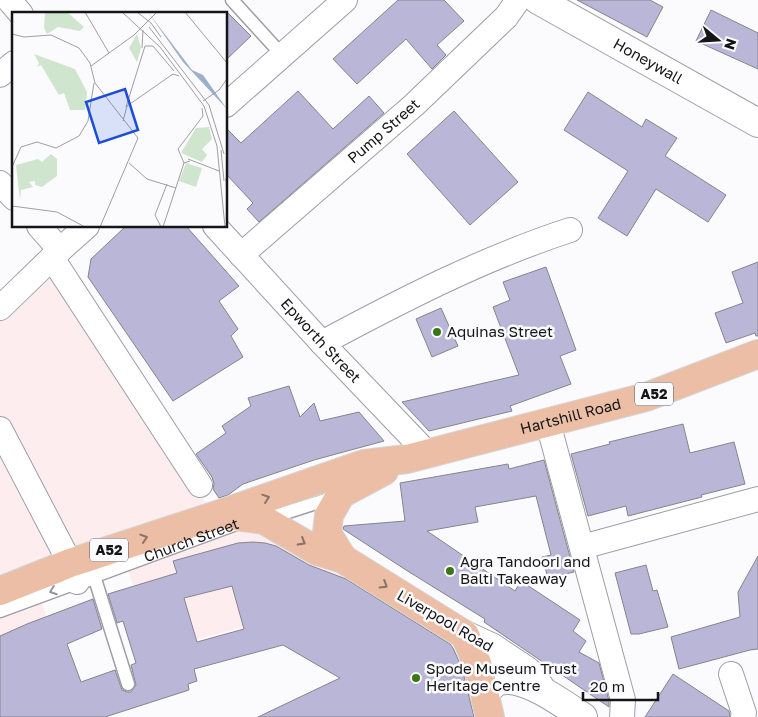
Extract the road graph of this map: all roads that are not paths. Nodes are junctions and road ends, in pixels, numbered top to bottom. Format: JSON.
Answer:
{"nodes":[{"id":1,"x":9,"y":0,"type":"edge"},
{"id":2,"x":232,"y":0,"type":"edge"},
{"id":3,"x":345,"y":0,"type":"edge"},
{"id":4,"x":536,"y":1,"type":"edge"},
{"id":5,"x":19,"y":12,"type":"edge"},
{"id":6,"x":283,"y":56,"type":"junction"},
{"id":7,"x":12,"y":64,"type":"edge"},
{"id":8,"x":0,"y":75,"type":"edge"},
{"id":9,"x":228,"y":103,"type":"edge"},
{"id":10,"x":758,"y":123,"type":"edge"},
{"id":11,"x":0,"y":183,"type":"edge"},
{"id":12,"x":12,"y":196,"type":"edge"},
{"id":13,"x":40,"y":228,"type":"edge"},
{"id":14,"x":85,"y":228,"type":"edge"},
{"id":15,"x":217,"y":228,"type":"edge"},
{"id":16,"x":570,"y":230,"type":"dead end"},
{"id":17,"x":56,"y":254,"type":"junction"},
{"id":18,"x":241,"y":255,"type":"junction"},
{"id":19,"x":0,"y":308,"type":"edge"},
{"id":20,"x":322,"y":343,"type":"junction"},
{"id":21,"x":758,"y":354,"type":"edge"},
{"id":22,"x":548,"y":423,"type":"junction"},
{"id":23,"x":0,"y":429,"type":"edge"},
{"id":24,"x":418,"y":457,"type":"junction"},
{"id":25,"x":200,"y":485,"type":"dead end"},
{"id":26,"x":341,"y":494,"type":"junction"},
{"id":27,"x":758,"y":500,"type":"edge"},
{"id":28,"x":220,"y":514,"type":"junction"},
{"id":29,"x":264,"y":520,"type":"junction"},
{"id":30,"x":582,"y":547,"type":"junction"},
{"id":31,"x":342,"y":558,"type":"junction"},
{"id":32,"x":74,"y":573,"type":"junction"},
{"id":33,"x":0,"y":591,"type":"edge"},
{"id":34,"x":0,"y":611,"type":"edge"},
{"id":35,"x":465,"y":636,"type":"junction"},
{"id":36,"x":731,"y":674,"type":"dead end"},
{"id":37,"x":128,"y":684,"type":"dead end"},
{"id":38,"x":542,"y":690,"type":"junction"},
{"id":39,"x":487,"y":705,"type":"edge"},
{"id":40,"x":583,"y":717,"type":"edge"},
{"id":41,"x":622,"y":717,"type":"edge"},
{"id":42,"x":743,"y":717,"type":"edge"}],
"edges":[{"from":1,"to":5,"type":"street"},
{"from":2,"to":6,"type":"lane"},
{"from":3,"to":6,"type":"street"},
{"from":4,"to":10,"type":"street","name":"Honeywall"},
{"from":4,"to":18,"type":"street","name":"Pump Street"},
{"from":6,"to":9,"type":"street"},
{"from":7,"to":8,"type":"street"},
{"from":11,"to":12,"type":"street"},
{"from":13,"to":17,"type":"street"},
{"from":14,"to":17,"type":"street"},
{"from":15,"to":18,"type":"street","name":"Epworth Street"},
{"from":16,"to":20,"type":"street"},
{"from":17,"to":19,"type":"street"},
{"from":17,"to":25,"type":"street"},
{"from":18,"to":20,"type":"street","name":"Epworth Street"},
{"from":20,"to":24,"type":"street","name":"Epworth Street"},
{"from":21,"to":22,"type":"main road","name":"Hartshill Road","number":"A52"},
{"from":22,"to":24,"type":"main road","name":"Hartshill Road","number":"A52"},
{"from":22,"to":30,"type":"street"},
{"from":23,"to":32,"type":"street"},
{"from":24,"to":26,"type":"main road","name":"Hartshill Road","number":"A52"},
{"from":28,"to":24,"type":"main road","name":"Hartshill Road","number":"A52","one_way":true},
{"from":26,"to":29,"type":"lane"},
{"from":26,"to":31,"type":"main road","name":"Liverpool Road","number":"A52"},
{"from":27,"to":30,"type":"street"},
{"from":28,"to":29,"type":"main road","name":"Church Street","number":"A52"},
{"from":32,"to":28,"type":"main road","name":"Church Street","number":"A52","one_way":true},
{"from":29,"to":31,"type":"main road","name":"Liverpool Road","number":"A52","one_way":true},
{"from":29,"to":32,"type":"lane","name":"Church Street"},
{"from":30,"to":41,"type":"street"},
{"from":31,"to":35,"type":"main road","name":"Liverpool Road","number":"A52","one_way":true},
{"from":32,"to":33,"type":"main road","name":"Church Street","number":"A52"},
{"from":32,"to":34,"type":"lane","name":"Church Street","one_way":true},
{"from":32,"to":37,"type":"lane"},
{"from":35,"to":38,"type":"street","name":"Liverpool Road"},
{"from":35,"to":39,"type":"main road"},
{"from":36,"to":42,"type":"street"},
{"from":38,"to":39,"type":"street","name":"Liverpool Road"},
{"from":38,"to":40,"type":"street","name":"Liverpool Road"}]}
